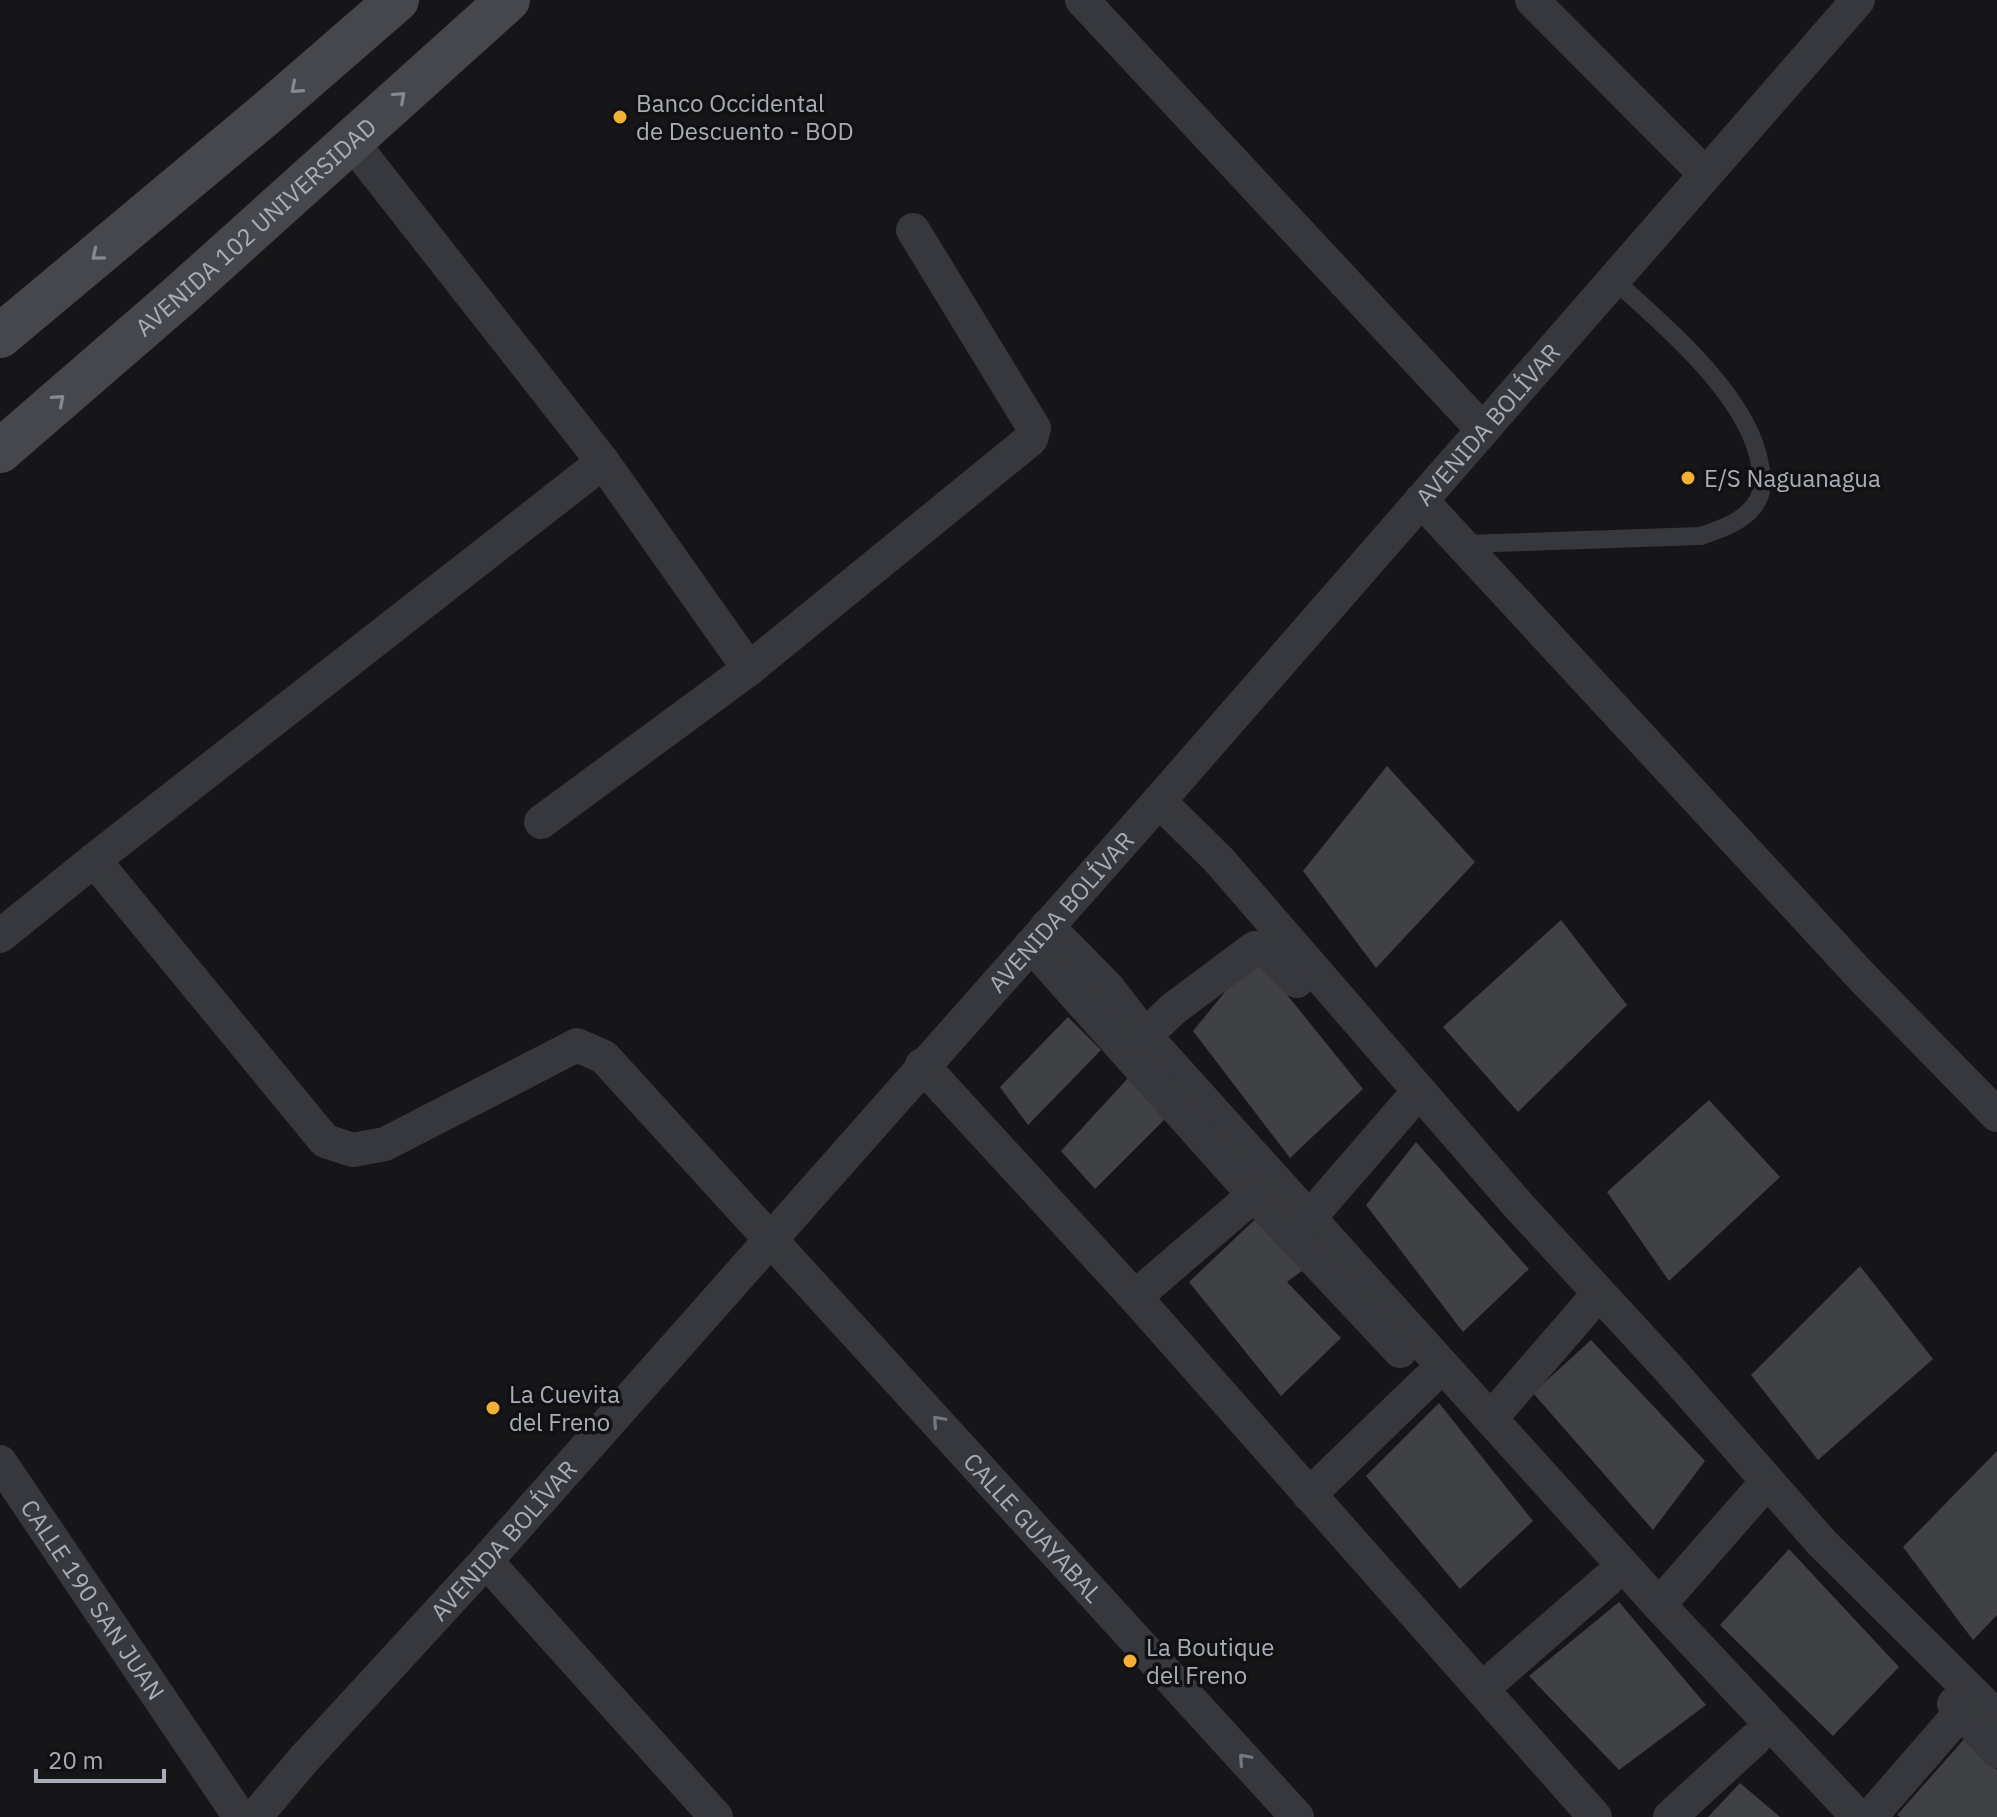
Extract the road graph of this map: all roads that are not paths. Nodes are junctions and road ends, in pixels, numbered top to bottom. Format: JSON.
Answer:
{"nodes":[{"id":1,"x":397,"y":0,"type":"edge"},
{"id":2,"x":508,"y":0,"type":"edge"},
{"id":3,"x":1082,"y":0,"type":"edge"},
{"id":4,"x":1532,"y":0,"type":"edge"},
{"id":5,"x":1858,"y":0,"type":"edge"},
{"id":6,"x":351,"y":141,"type":"junction"},
{"id":7,"x":1705,"y":174,"type":"junction"},
{"id":8,"x":913,"y":230,"type":"dead end"},
{"id":9,"x":1613,"y":279,"type":"junction"},
{"id":10,"x":0,"y":336,"type":"edge"},
{"id":11,"x":1482,"y":429,"type":"junction"},
{"id":12,"x":0,"y":451,"type":"edge"},
{"id":13,"x":603,"y":462,"type":"junction"},
{"id":14,"x":1421,"y":500,"type":"junction"},
{"id":15,"x":1462,"y":544,"type":"junction"},
{"id":16,"x":749,"y":669,"type":"junction"},
{"id":17,"x":1159,"y":801,"type":"junction"},
{"id":18,"x":541,"y":822,"type":"dead end"},
{"id":19,"x":94,"y":860,"type":"junction"},
{"id":20,"x":1039,"y":935,"type":"junction"},
{"id":21,"x":0,"y":936,"type":"edge"},
{"id":22,"x":1145,"y":1036,"type":"junction"},
{"id":23,"x":922,"y":1065,"type":"junction"},
{"id":24,"x":1407,"y":1105,"type":"junction"},
{"id":25,"x":1997,"y":1115,"type":"edge"},
{"id":26,"x":1254,"y":1195,"type":"junction"},
{"id":27,"x":1310,"y":1217,"type":"junction"},
{"id":28,"x":771,"y":1237,"type":"junction"},
{"id":29,"x":1135,"y":1297,"type":"junction"},
{"id":30,"x":1588,"y":1306,"type":"junction"},
{"id":31,"x":1428,"y":1380,"type":"junction"},
{"id":32,"x":1492,"y":1417,"type":"junction"},
{"id":33,"x":0,"y":1462,"type":"edge"},
{"id":34,"x":1758,"y":1492,"type":"junction"},
{"id":35,"x":1309,"y":1495,"type":"junction"},
{"id":36,"x":486,"y":1561,"type":"junction"},
{"id":37,"x":1607,"y":1580,"type":"junction"},
{"id":38,"x":1659,"y":1605,"type":"junction"},
{"id":39,"x":1483,"y":1688,"type":"junction"},
{"id":40,"x":1961,"y":1712,"type":"junction"},
{"id":41,"x":1997,"y":1717,"type":"edge"},
{"id":42,"x":1754,"y":1740,"type":"junction"},
{"id":43,"x":1997,"y":1751,"type":"edge"},
{"id":44,"x":240,"y":1817,"type":"edge"},
{"id":45,"x":255,"y":1817,"type":"edge"},
{"id":46,"x":716,"y":1817,"type":"edge"},
{"id":47,"x":1297,"y":1817,"type":"edge"},
{"id":48,"x":1595,"y":1817,"type":"edge"},
{"id":49,"x":1670,"y":1817,"type":"edge"},
{"id":50,"x":1827,"y":1817,"type":"edge"},
{"id":51,"x":1858,"y":1817,"type":"edge"},
{"id":52,"x":1870,"y":1817,"type":"edge"}],
"edges":[{"from":1,"to":10,"type":"main road","one_way":true},
{"from":6,"to":2,"type":"main road","name":"AVENIDA 102 UNIVERSIDAD","one_way":true},
{"from":3,"to":11,"type":"street"},
{"from":4,"to":7,"type":"street"},
{"from":5,"to":7,"type":"street","name":"AVENIDA BOLÍVAR"},
{"from":12,"to":6,"type":"main road","name":"AVENIDA 102 UNIVERSIDAD","one_way":true},
{"from":6,"to":13,"type":"street"},
{"from":7,"to":9,"type":"street","name":"AVENIDA BOLÍVAR"},
{"from":8,"to":16,"type":"street"},
{"from":9,"to":11,"type":"street","name":"AVENIDA BOLÍVAR"},
{"from":9,"to":15,"type":"lane"},
{"from":11,"to":14,"type":"street","name":"AVENIDA BOLÍVAR"},
{"from":13,"to":16,"type":"street"},
{"from":13,"to":19,"type":"street"},
{"from":14,"to":15,"type":"street"},
{"from":14,"to":17,"type":"street","name":"AVENIDA BOLÍVAR"},
{"from":15,"to":25,"type":"street"},
{"from":16,"to":18,"type":"street"},
{"from":17,"to":20,"type":"street","name":"AVENIDA BOLÍVAR"},
{"from":17,"to":41,"type":"street"},
{"from":19,"to":21,"type":"street"},
{"from":19,"to":28,"type":"street","name":"CALLE GUAYABAL"},
{"from":20,"to":22,"type":"street"},
{"from":20,"to":23,"type":"street","name":"AVENIDA BOLÍVAR"},
{"from":20,"to":26,"type":"street"},
{"from":22,"to":24,"type":"street"},
{"from":22,"to":27,"type":"street"},
{"from":23,"to":28,"type":"street","name":"AVENIDA BOLÍVAR"},
{"from":23,"to":29,"type":"street"},
{"from":24,"to":27,"type":"street"},
{"from":24,"to":30,"type":"street"},
{"from":26,"to":29,"type":"street"},
{"from":26,"to":31,"type":"street"},
{"from":27,"to":32,"type":"street"},
{"from":28,"to":36,"type":"street","name":"AVENIDA BOLÍVAR"},
{"from":47,"to":28,"type":"street","name":"CALLE GUAYABAL","one_way":true},
{"from":29,"to":35,"type":"street"},
{"from":30,"to":32,"type":"street"},
{"from":30,"to":34,"type":"street"},
{"from":31,"to":35,"type":"street"},
{"from":31,"to":37,"type":"street"},
{"from":32,"to":38,"type":"street"},
{"from":33,"to":44,"type":"street","name":"CALLE 190 SAN JUAN"},
{"from":34,"to":38,"type":"street"},
{"from":34,"to":40,"type":"street"},
{"from":35,"to":39,"type":"street"},
{"from":36,"to":45,"type":"street","name":"AVENIDA BOLÍVAR"},
{"from":36,"to":46,"type":"street"},
{"from":37,"to":39,"type":"street"},
{"from":37,"to":42,"type":"street"},
{"from":38,"to":51,"type":"street"},
{"from":39,"to":48,"type":"street"},
{"from":40,"to":43,"type":"street"},
{"from":40,"to":52,"type":"street"},
{"from":42,"to":49,"type":"street"},
{"from":42,"to":50,"type":"street"}]}
